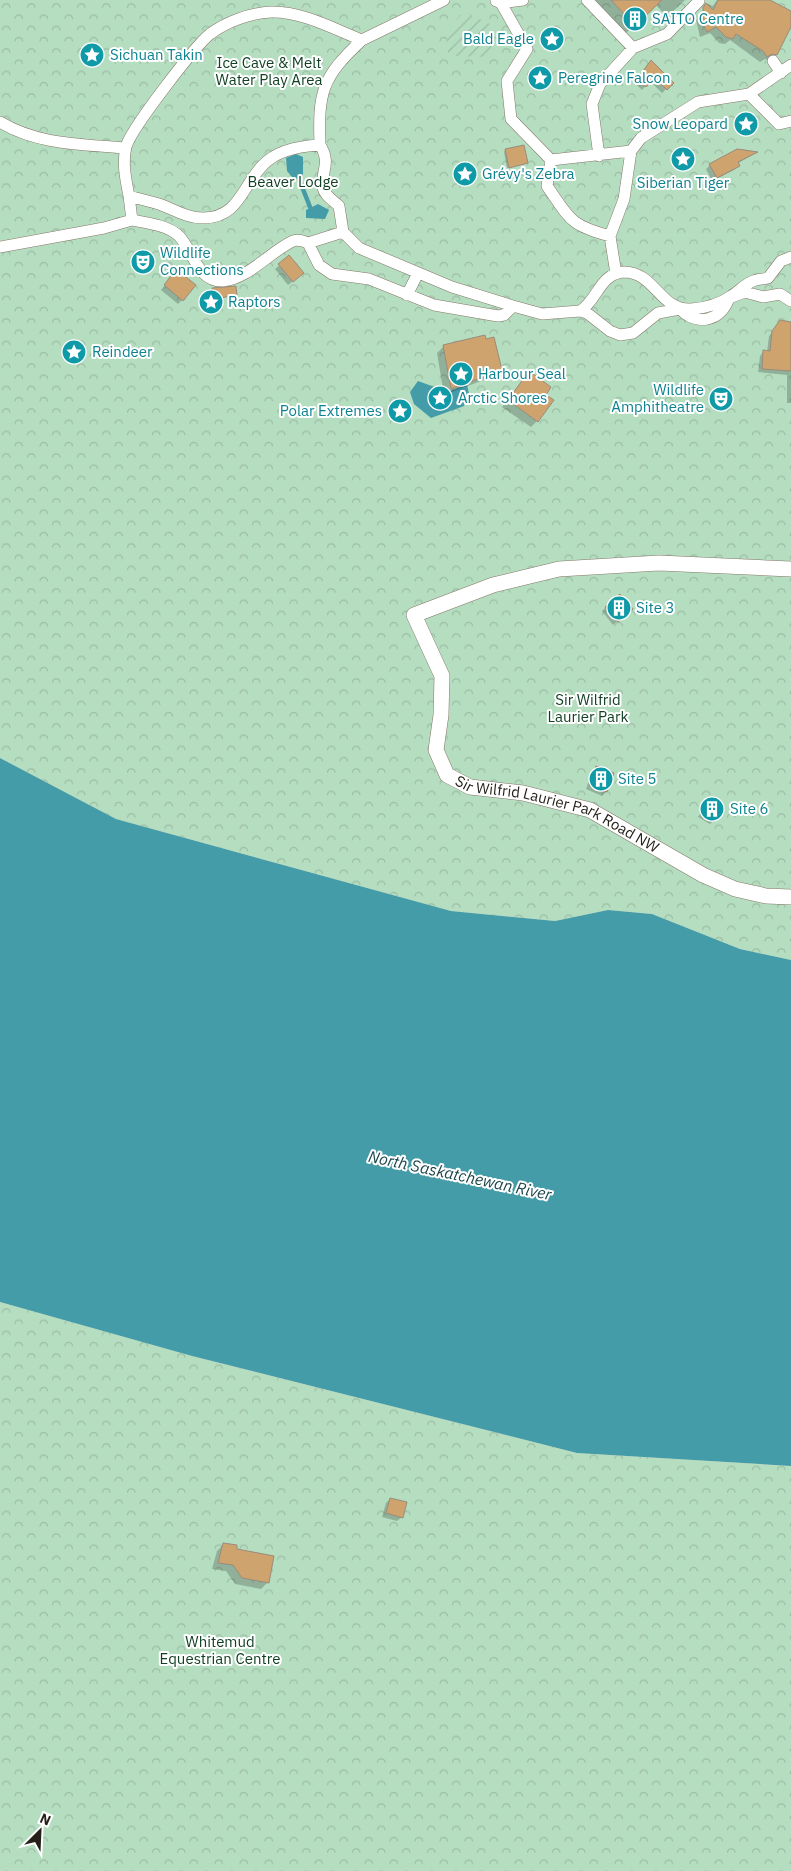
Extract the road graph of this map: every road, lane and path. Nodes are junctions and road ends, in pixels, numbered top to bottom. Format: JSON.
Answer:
{"nodes":[{"id":1,"x":444,"y":0,"type":"edge"},
{"id":2,"x":523,"y":0,"type":"edge"},
{"id":3,"x":587,"y":0,"type":"edge"},
{"id":4,"x":699,"y":0,"type":"edge"},
{"id":5,"x":498,"y":2,"type":"edge"},
{"id":6,"x":362,"y":40,"type":"junction"},
{"id":7,"x":633,"y":48,"type":"junction"},
{"id":8,"x":773,"y":61,"type":"dead end"},
{"id":9,"x":791,"y":65,"type":"edge"},
{"id":10,"x":780,"y":73,"type":"junction"},
{"id":11,"x":749,"y":94,"type":"junction"},
{"id":12,"x":791,"y":121,"type":"edge"},
{"id":13,"x":0,"y":122,"type":"edge"},
{"id":14,"x":0,"y":128,"type":"edge"},
{"id":15,"x":14,"y":131,"type":"junction"},
{"id":16,"x":320,"y":145,"type":"junction"},
{"id":17,"x":125,"y":148,"type":"junction"},
{"id":18,"x":631,"y":152,"type":"junction"},
{"id":19,"x":600,"y":156,"type":"junction"},
{"id":20,"x":551,"y":160,"type":"junction"},
{"id":21,"x":129,"y":196,"type":"junction"},
{"id":22,"x":132,"y":220,"type":"junction"},
{"id":23,"x":343,"y":232,"type":"junction"},
{"id":24,"x":610,"y":236,"type":"junction"},
{"id":25,"x":308,"y":243,"type":"junction"},
{"id":26,"x":0,"y":247,"type":"edge"},
{"id":27,"x":791,"y":257,"type":"edge"},
{"id":28,"x":418,"y":273,"type":"junction"},
{"id":29,"x":616,"y":274,"type":"junction"},
{"id":30,"x":407,"y":295,"type":"junction"},
{"id":31,"x":729,"y":298,"type":"junction"},
{"id":32,"x":791,"y":301,"type":"edge"},
{"id":33,"x":513,"y":306,"type":"junction"},
{"id":34,"x":680,"y":309,"type":"junction"},
{"id":35,"x":580,"y":311,"type":"junction"},
{"id":36,"x":791,"y":569,"type":"edge"},
{"id":37,"x":791,"y":897,"type":"edge"}],
"edges":[{"from":1,"to":6,"type":"street"},
{"from":2,"to":5,"type":"street"},
{"from":3,"to":7,"type":"street"},
{"from":4,"to":7,"type":"street"},
{"from":5,"to":20,"type":"street"},
{"from":6,"to":16,"type":"street"},
{"from":6,"to":17,"type":"street"},
{"from":7,"to":19,"type":"street"},
{"from":8,"to":10,"type":"street"},
{"from":9,"to":10,"type":"street"},
{"from":10,"to":11,"type":"street"},
{"from":11,"to":12,"type":"street"},
{"from":11,"to":18,"type":"street"},
{"from":13,"to":15,"type":"street"},
{"from":14,"to":15,"type":"street"},
{"from":15,"to":17,"type":"street"},
{"from":16,"to":21,"type":"street"},
{"from":16,"to":23,"type":"street"},
{"from":17,"to":21,"type":"street"},
{"from":18,"to":19,"type":"street"},
{"from":18,"to":24,"type":"street"},
{"from":19,"to":20,"type":"street"},
{"from":20,"to":24,"type":"street"},
{"from":21,"to":22,"type":"street"},
{"from":22,"to":25,"type":"street"},
{"from":22,"to":26,"type":"street"},
{"from":23,"to":25,"type":"street"},
{"from":23,"to":28,"type":"street"},
{"from":24,"to":29,"type":"street"},
{"from":25,"to":30,"type":"street"},
{"from":27,"to":31,"type":"street"},
{"from":28,"to":30,"type":"street"},
{"from":28,"to":33,"type":"street"},
{"from":29,"to":34,"type":"street"},
{"from":29,"to":35,"type":"street"},
{"from":30,"to":33,"type":"street"},
{"from":31,"to":32,"type":"street"},
{"from":31,"to":34,"type":"street"},
{"from":33,"to":35,"type":"street"},
{"from":34,"to":35,"type":"street"},
{"from":36,"to":37,"type":"street","name":"Sir Wilfrid Laurier Park Road NW"}]}
